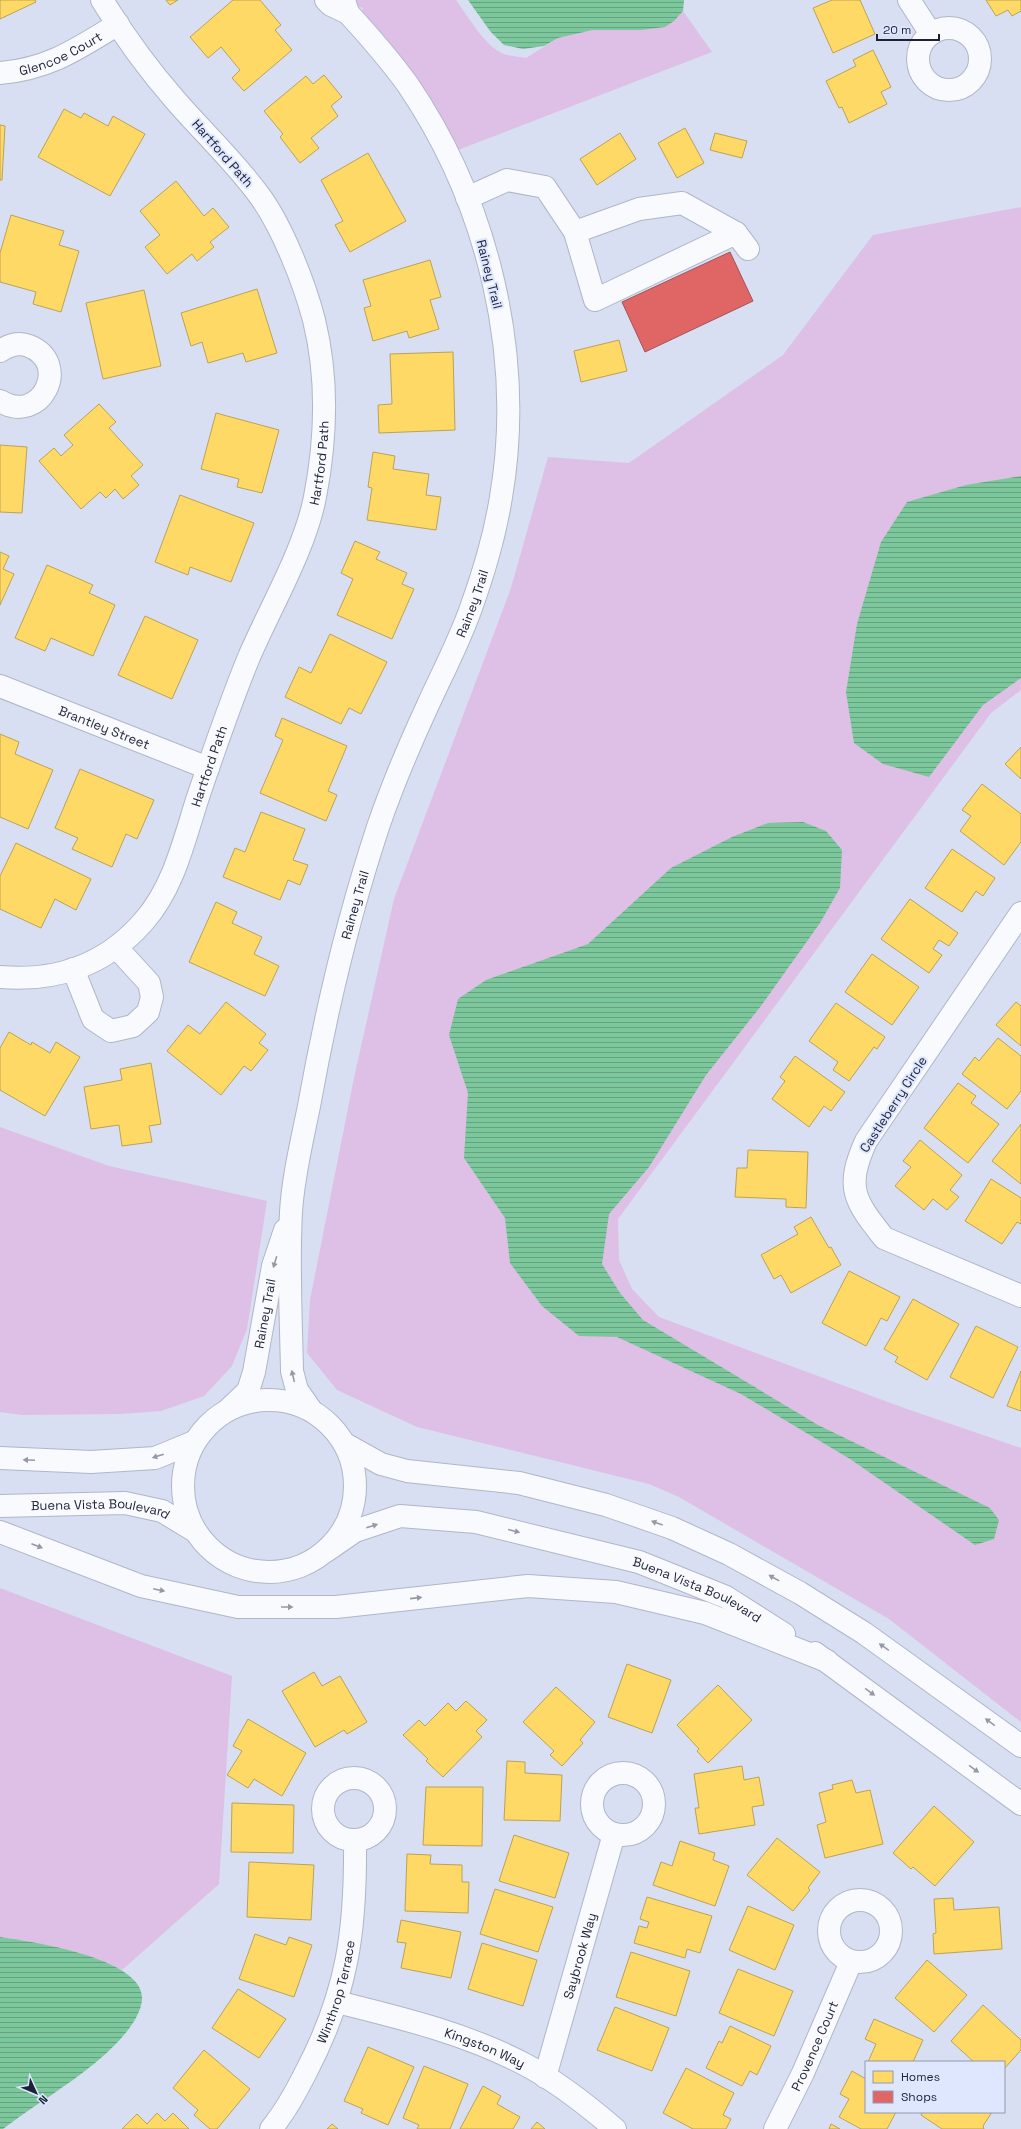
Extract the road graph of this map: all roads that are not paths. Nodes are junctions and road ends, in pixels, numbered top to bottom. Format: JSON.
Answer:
{"nodes":[{"id":1,"x":102,"y":0,"type":"edge"},
{"id":2,"x":326,"y":0,"type":"edge"},
{"id":3,"x":909,"y":0,"type":"edge"},
{"id":4,"x":346,"y":6,"type":"edge"},
{"id":5,"x":118,"y":24,"type":"junction"},
{"id":6,"x":931,"y":34,"type":"dead end"},
{"id":7,"x":0,"y":73,"type":"edge"},
{"id":8,"x":467,"y":198,"type":"junction"},
{"id":9,"x":575,"y":232,"type":"junction"},
{"id":10,"x":0,"y":351,"type":"edge"},
{"id":11,"x":0,"y":401,"type":"edge"},
{"id":12,"x":0,"y":686,"type":"edge"},
{"id":13,"x":208,"y":768,"type":"junction"},
{"id":14,"x":1021,"y":913,"type":"edge"},
{"id":15,"x":117,"y":948,"type":"junction"},
{"id":16,"x":73,"y":969,"type":"junction"},
{"id":17,"x":0,"y":976,"type":"edge"},
{"id":18,"x":291,"y":1211,"type":"junction"},
{"id":19,"x":1021,"y":1296,"type":"edge"},
{"id":20,"x":228,"y":1410,"type":"junction"},
{"id":21,"x":311,"y":1410,"type":"junction"},
{"id":22,"x":194,"y":1442,"type":"junction"},
{"id":23,"x":345,"y":1444,"type":"junction"},
{"id":24,"x":0,"y":1458,"type":"edge"},
{"id":25,"x":0,"y":1506,"type":"edge"},
{"id":26,"x":195,"y":1531,"type":"junction"},
{"id":27,"x":0,"y":1532,"type":"edge"},
{"id":28,"x":326,"y":1551,"type":"junction"},
{"id":29,"x":827,"y":1660,"type":"junction"},
{"id":30,"x":1021,"y":1746,"type":"edge"},
{"id":31,"x":1021,"y":1804,"type":"edge"},
{"id":32,"x":614,"y":1834,"type":"dead end"},
{"id":33,"x":355,"y":1840,"type":"dead end"},
{"id":34,"x":851,"y":1962,"type":"dead end"},
{"id":35,"x":337,"y":2002,"type":"junction"},
{"id":36,"x":544,"y":2077,"type":"junction"},
{"id":37,"x":270,"y":2129,"type":"edge"},
{"id":38,"x":615,"y":2129,"type":"edge"},
{"id":39,"x":775,"y":2129,"type":"edge"}],
"edges":[{"from":1,"to":5,"type":"street","name":"Hartford Path"},
{"from":2,"to":4,"type":"street","name":"Rainey Trail"},
{"from":3,"to":6,"type":"street"},
{"from":4,"to":8,"type":"street","name":"Rainey Trail"},
{"from":5,"to":7,"type":"street","name":"Glencoe Court"},
{"from":5,"to":13,"type":"street","name":"Hartford Path"},
{"from":8,"to":9,"type":"street"},
{"from":8,"to":18,"type":"street","name":"Rainey Trail"},
{"from":9,"to":9,"type":"street"},
{"from":10,"to":11,"type":"street"},
{"from":12,"to":13,"type":"street","name":"Brantley Street"},
{"from":13,"to":15,"type":"street","name":"Hartford Path"},
{"from":14,"to":19,"type":"street","name":"Castleberry Circle"},
{"from":15,"to":16,"type":"street","name":"Hartford Path"},
{"from":15,"to":16,"type":"street"},
{"from":16,"to":17,"type":"street","name":"Hartford Path"},
{"from":18,"to":20,"type":"street","name":"Rainey Trail","one_way":true},
{"from":21,"to":18,"type":"street","name":"Rainey Trail","one_way":true},
{"from":20,"to":21,"type":"street"},
{"from":20,"to":22,"type":"street"},
{"from":21,"to":23,"type":"street"},
{"from":22,"to":24,"type":"street","one_way":true},
{"from":22,"to":26,"type":"street"},
{"from":23,"to":28,"type":"street"},
{"from":30,"to":23,"type":"street","one_way":true},
{"from":25,"to":26,"type":"street","name":"Buena Vista Boulevard"},
{"from":26,"to":28,"type":"street","name":"Buena Vista Boulevard"},
{"from":27,"to":29,"type":"street","one_way":true},
{"from":28,"to":29,"type":"street","name":"Buena Vista Boulevard","one_way":true},
{"from":29,"to":31,"type":"street","name":"Buena Vista Boulevard","one_way":true},
{"from":32,"to":36,"type":"street","name":"Saybrook Way"},
{"from":33,"to":35,"type":"street","name":"Winthrop Terrace"},
{"from":34,"to":39,"type":"street","name":"Provence Court"},
{"from":35,"to":36,"type":"street","name":"Kingston Way"},
{"from":35,"to":37,"type":"street","name":"Winthrop Terrace"},
{"from":36,"to":38,"type":"street","name":"Kingston Way"}]}
